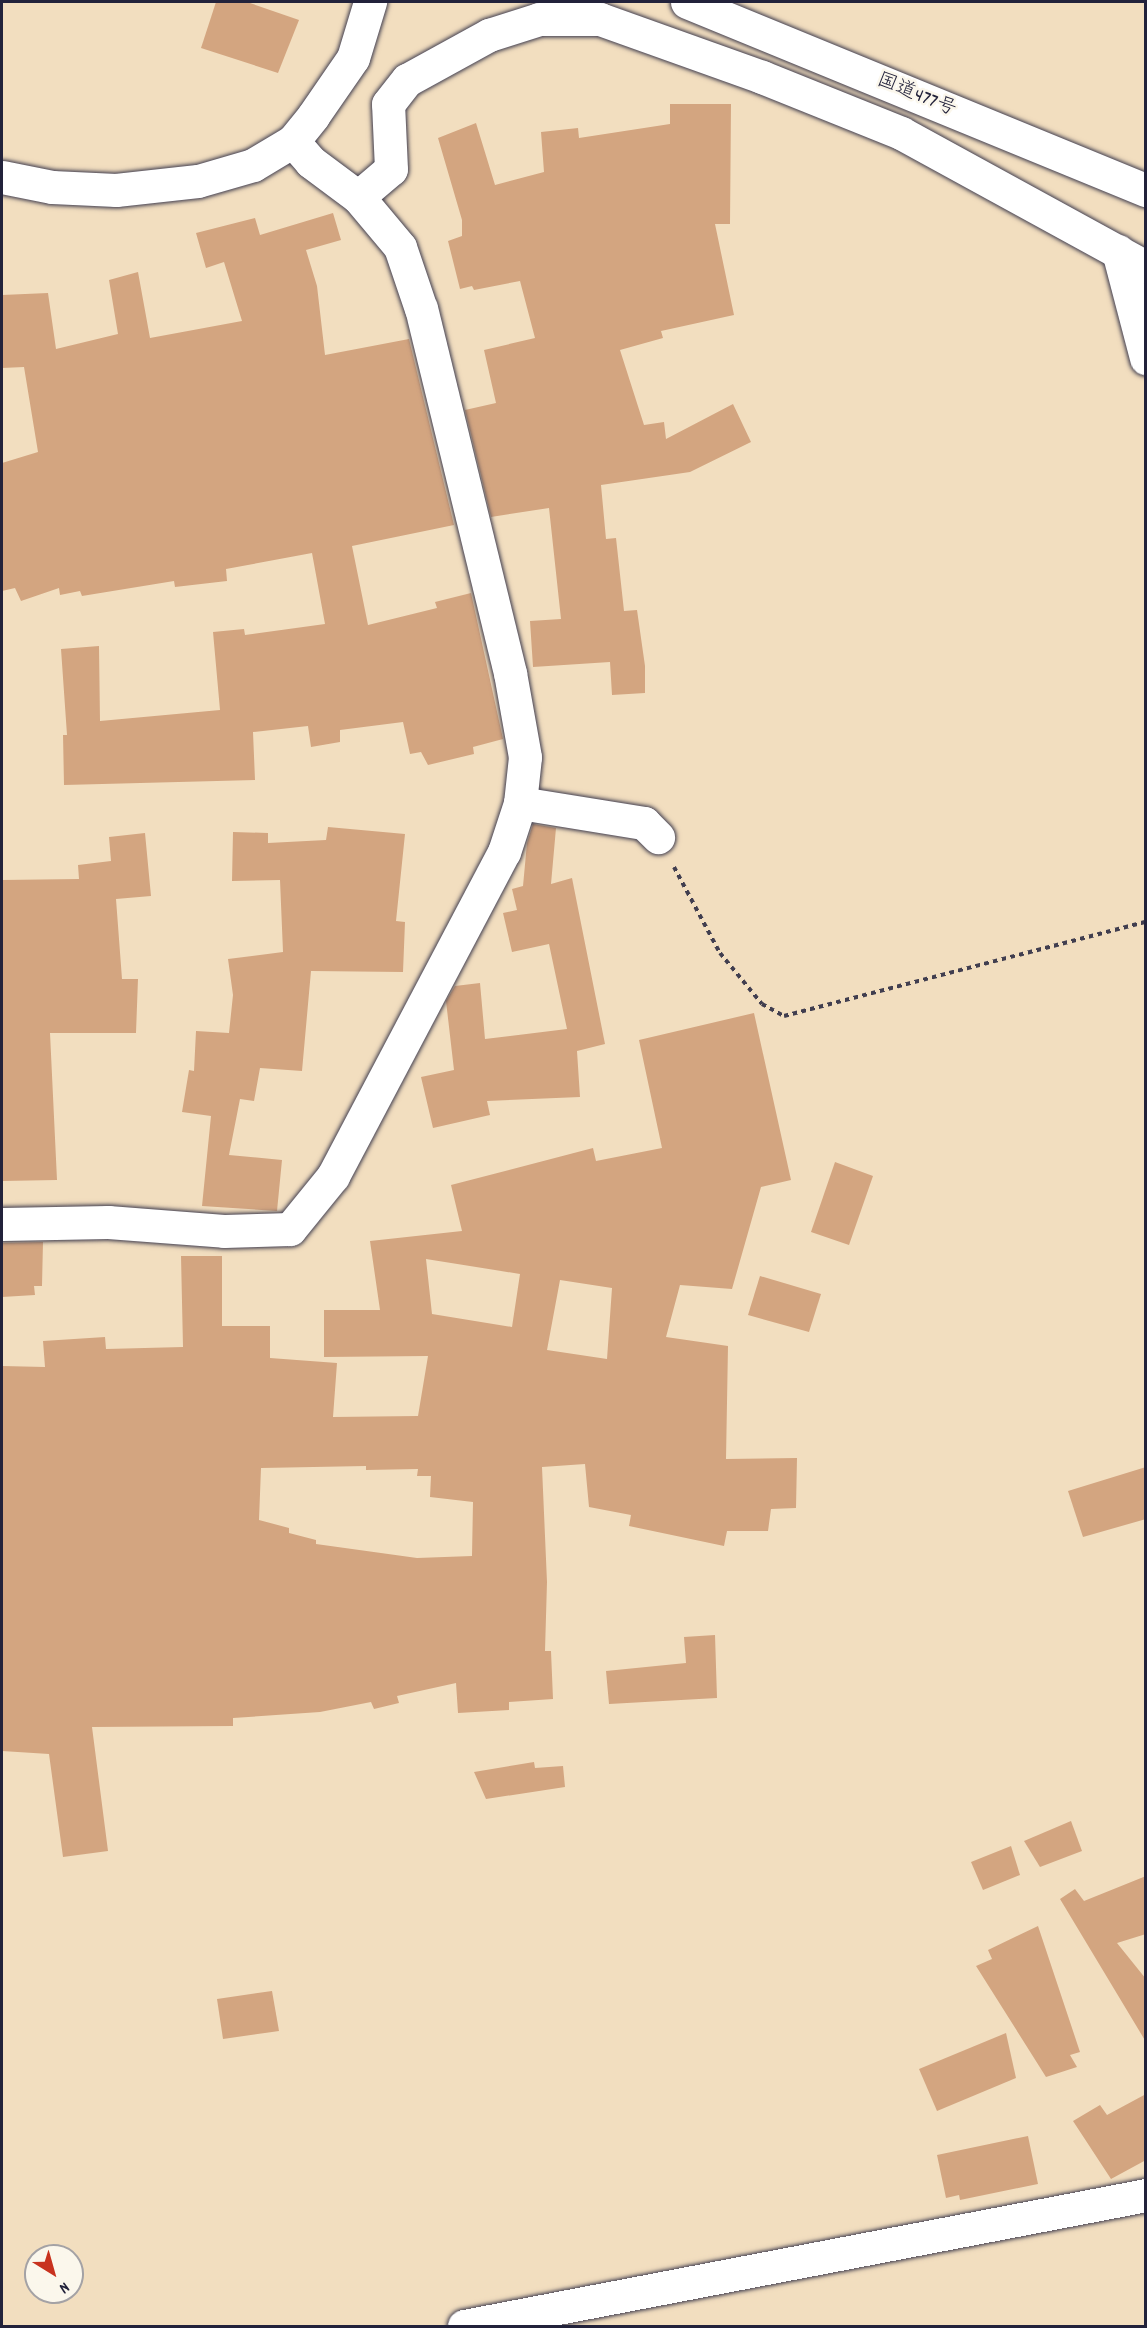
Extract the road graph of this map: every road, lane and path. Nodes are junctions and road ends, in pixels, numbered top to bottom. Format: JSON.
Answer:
{"nodes":[{"id":1,"x":370,"y":2,"type":"edge"},
{"id":2,"x":687,"y":2,"type":"edge"},
{"id":3,"x":293,"y":141,"type":"junction"},
{"id":4,"x":2,"y":177,"type":"edge"},
{"id":5,"x":1146,"y":190,"type":"edge"},
{"id":6,"x":358,"y":197,"type":"junction"},
{"id":7,"x":1118,"y":251,"type":"junction"},
{"id":8,"x":1146,"y":267,"type":"edge"},
{"id":9,"x":1146,"y":358,"type":"edge"},
{"id":10,"x":520,"y":803,"type":"junction"},
{"id":11,"x":658,"y":837,"type":"joint"},
{"id":12,"x":1146,"y":922,"type":"edge"},
{"id":13,"x":2,"y":1224,"type":"edge"},
{"id":14,"x":1146,"y":2195,"type":"edge"},
{"id":15,"x":464,"y":2326,"type":"edge"}],
"edges":[{"from":1,"to":3,"type":"main road"},
{"from":2,"to":5,"type":"main road","name":"国道477号"},
{"from":3,"to":4,"type":"main road"},
{"from":3,"to":6,"type":"main road"},
{"from":6,"to":7,"type":"main road"},
{"from":6,"to":10,"type":"main road"},
{"from":7,"to":8,"type":"main road"},
{"from":7,"to":9,"type":"main road"},
{"from":10,"to":11,"type":"main road"},
{"from":10,"to":13,"type":"main road"},
{"from":11,"to":12,"type":"path"},
{"from":14,"to":15,"type":"main road"}]}
